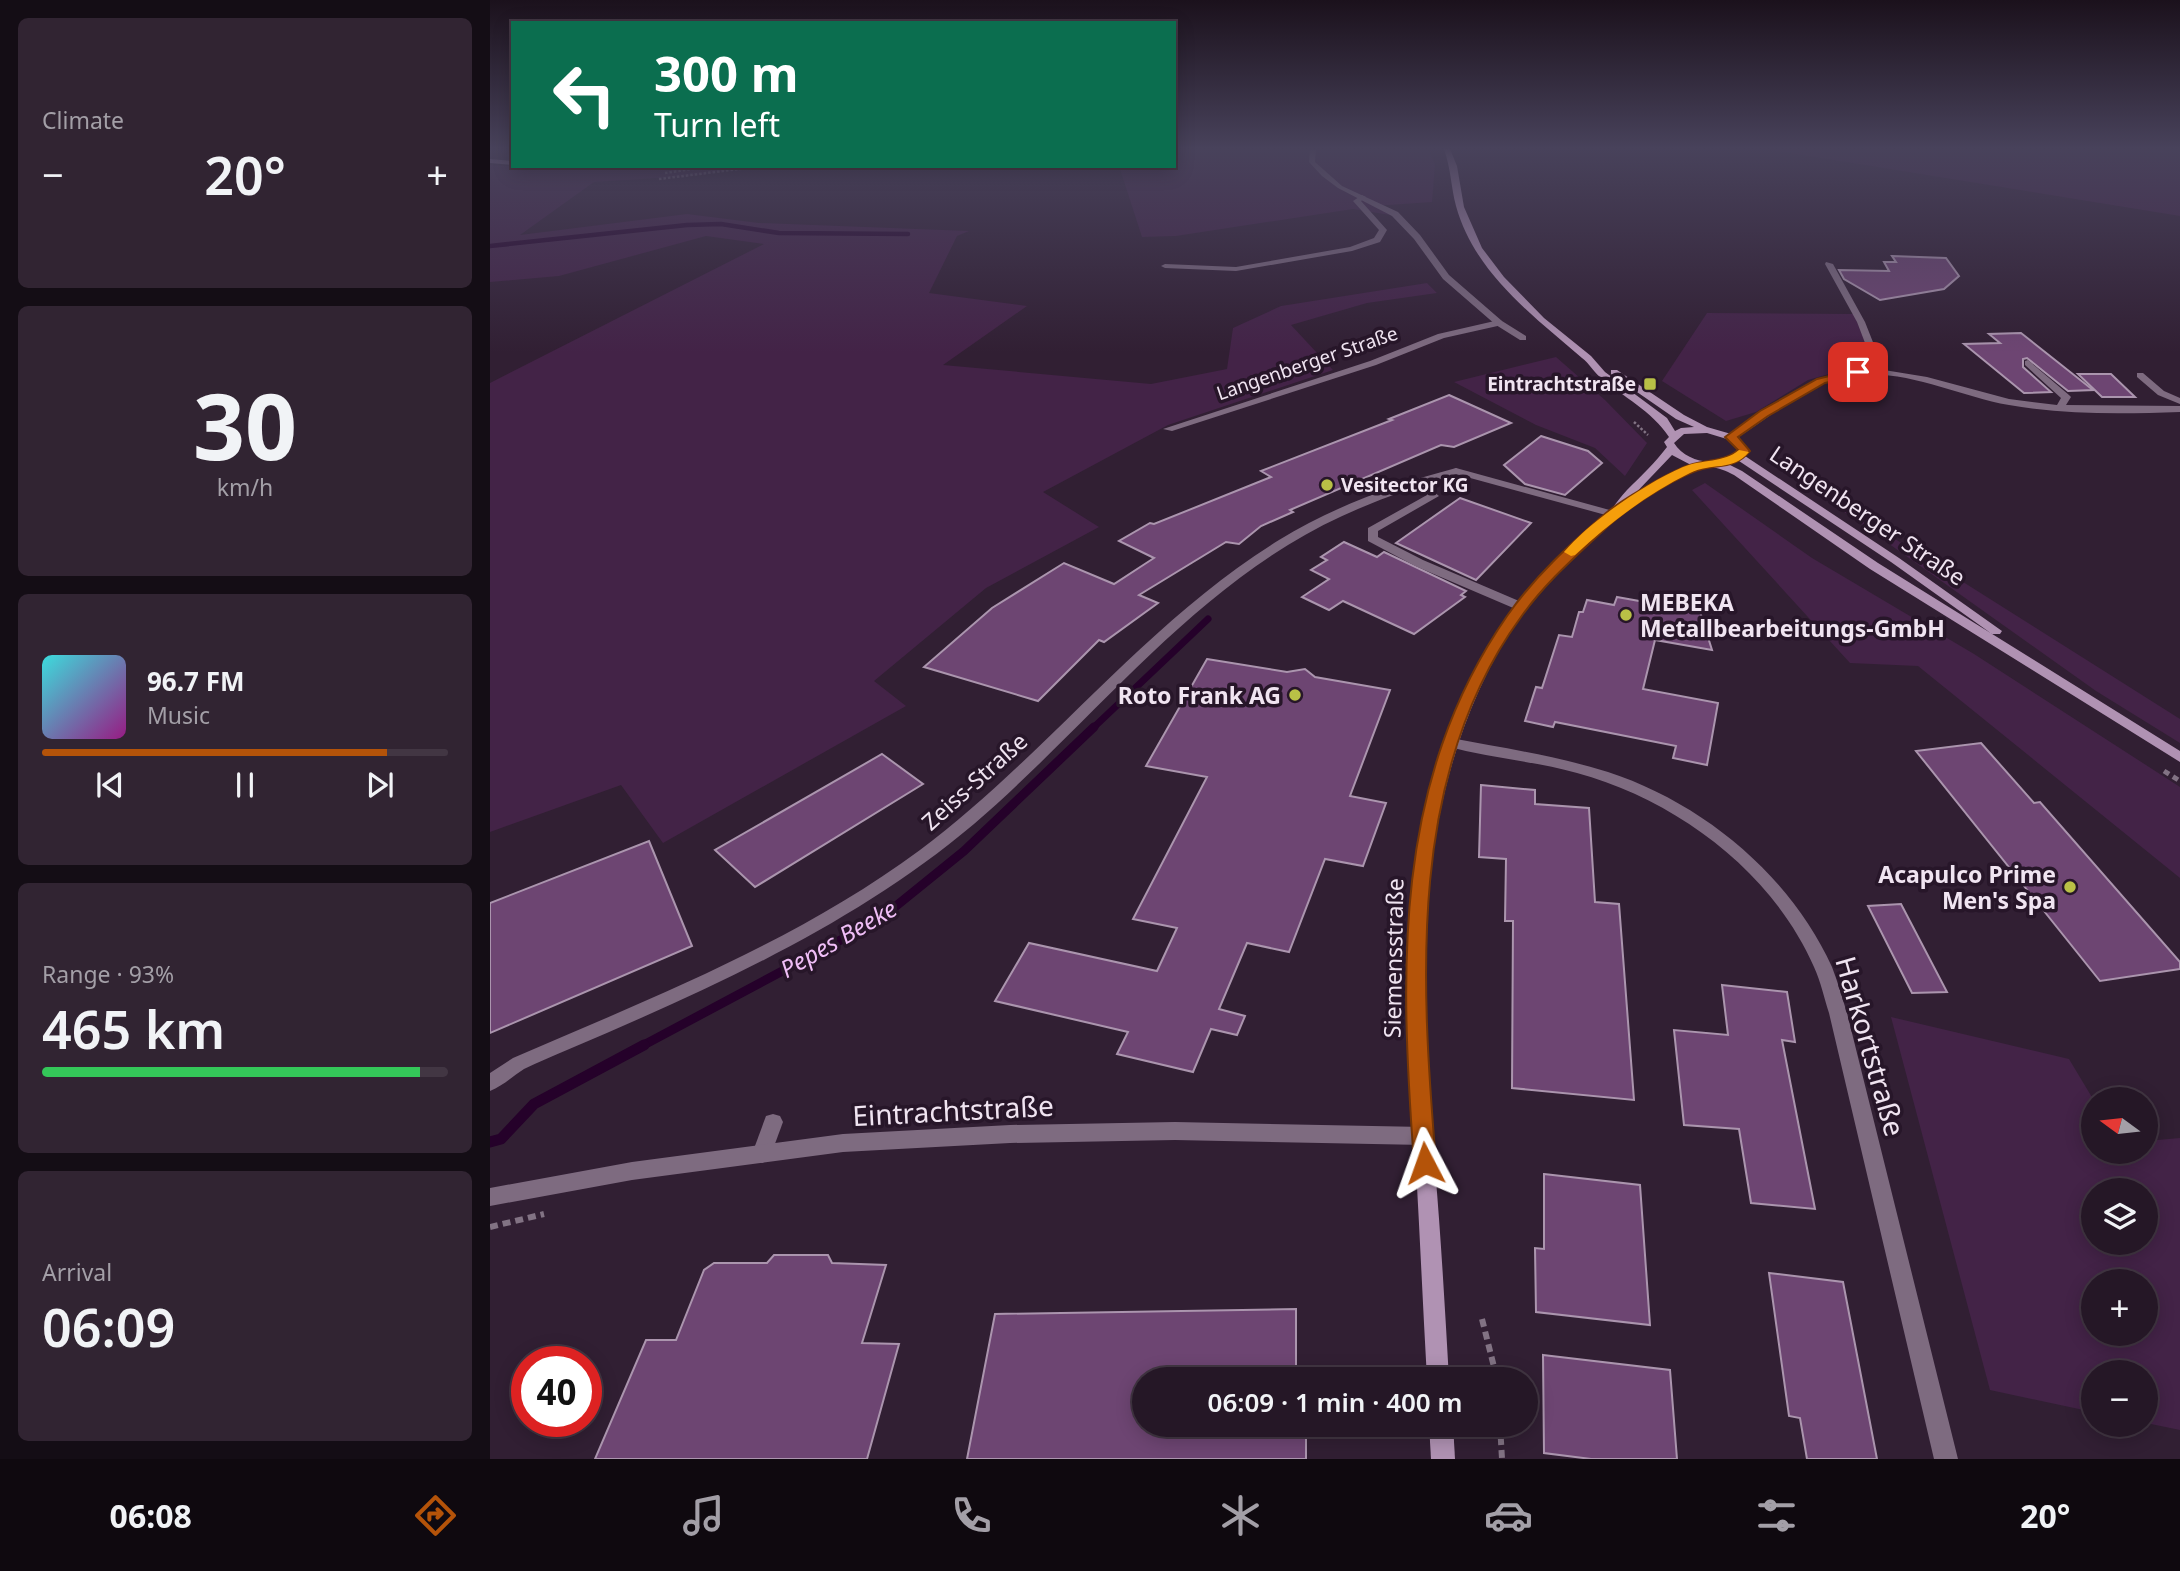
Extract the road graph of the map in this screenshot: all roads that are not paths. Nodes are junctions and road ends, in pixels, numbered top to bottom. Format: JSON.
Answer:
{"nodes":[{"id":1,"x":1371,"y":217,"type":"edge"},
{"id":2,"x":1398,"y":217,"type":"edge"},
{"id":3,"x":1464,"y":217,"type":"edge"},
{"id":4,"x":1829,"y":264,"type":"dead end"},
{"id":5,"x":1165,"y":266,"type":"dead end"},
{"id":6,"x":1499,"y":323,"type":"junction"},
{"id":7,"x":1523,"y":338,"type":"dead end"},
{"id":8,"x":1588,"y":358,"type":"junction"},
{"id":9,"x":2028,"y":363,"type":"dead end"},
{"id":10,"x":1880,"y":371,"type":"junction"},
{"id":11,"x":2140,"y":375,"type":"dead end"},
{"id":12,"x":2180,"y":401,"type":"edge"},
{"id":13,"x":2060,"y":407,"type":"junction"},
{"id":14,"x":2180,"y":409,"type":"edge"},
{"id":15,"x":1168,"y":429,"type":"dead end"},
{"id":16,"x":1707,"y":430,"type":"junction"},
{"id":17,"x":1673,"y":436,"type":"junction"},
{"id":18,"x":1731,"y":437,"type":"junction"},
{"id":19,"x":1671,"y":449,"type":"junction"},
{"id":20,"x":1741,"y":457,"type":"junction"},
{"id":21,"x":1705,"y":464,"type":"junction"},
{"id":22,"x":1719,"y":464,"type":"junction"},
{"id":23,"x":1418,"y":482,"type":"junction"},
{"id":24,"x":1613,"y":514,"type":"junction"},
{"id":25,"x":1522,"y":607,"type":"junction"},
{"id":26,"x":2106,"y":709,"type":"junction"},
{"id":27,"x":1451,"y":743,"type":"junction"},
{"id":28,"x":2180,"y":757,"type":"edge"},
{"id":29,"x":490,"y":1083,"type":"edge"},
{"id":30,"x":773,"y":1122,"type":"dead end"},
{"id":31,"x":1424,"y":1136,"type":"junction"},
{"id":32,"x":762,"y":1154,"type":"junction"},
{"id":33,"x":490,"y":1197,"type":"edge"},
{"id":34,"x":1437,"y":1367,"type":"edge"},
{"id":35,"x":1442,"y":1437,"type":"edge"},
{"id":36,"x":1443,"y":1459,"type":"edge"},
{"id":37,"x":1946,"y":1459,"type":"edge"}],
"edges":[{"from":1,"to":5,"type":"street"},
{"from":2,"to":6,"type":"street"},
{"from":3,"to":8,"type":"main road"},
{"from":4,"to":10,"type":"street"},
{"from":6,"to":7,"type":"street"},
{"from":6,"to":15,"type":"street","name":"Langenberger Straße"},
{"from":8,"to":16,"type":"main road"},
{"from":8,"to":17,"type":"main road"},
{"from":9,"to":13,"type":"street"},
{"from":10,"to":13,"type":"street","name":"Langenberger Straße"},
{"from":10,"to":18,"type":"street","name":"Langenberger Straße"},
{"from":11,"to":12,"type":"street"},
{"from":13,"to":14,"type":"street","name":"Langenberger Straße"},
{"from":16,"to":17,"type":"main road"},
{"from":16,"to":18,"type":"main road"},
{"from":17,"to":19,"type":"main road"},
{"from":18,"to":20,"type":"main road"},
{"from":19,"to":21,"type":"main road"},
{"from":19,"to":24,"type":"main road","name":"Siemensstraße"},
{"from":20,"to":22,"type":"main road"},
{"from":20,"to":26,"type":"main road","name":"Langenberger Straße"},
{"from":21,"to":22,"type":"main road"},
{"from":21,"to":24,"type":"main road","name":"Siemensstraße"},
{"from":22,"to":26,"type":"main road","name":"Langenberger Straße"},
{"from":23,"to":24,"type":"street","name":"Zeiss-Straße"},
{"from":23,"to":25,"type":"street"},
{"from":23,"to":29,"type":"street","name":"Zeiss-Straße"},
{"from":24,"to":25,"type":"main road","name":"Siemensstraße"},
{"from":25,"to":27,"type":"main road","name":"Siemensstraße"},
{"from":26,"to":28,"type":"main road","name":"Langenberger Straße"},
{"from":27,"to":31,"type":"main road","name":"Siemensstraße"},
{"from":27,"to":37,"type":"street","name":"Harkortstraße"},
{"from":30,"to":32,"type":"street"},
{"from":31,"to":32,"type":"street","name":"Eintrachtstraße"},
{"from":31,"to":34,"type":"main road","name":"Siemensstraße"},
{"from":32,"to":33,"type":"street","name":"Eintrachtstraße"},
{"from":35,"to":36,"type":"main road"}]}
